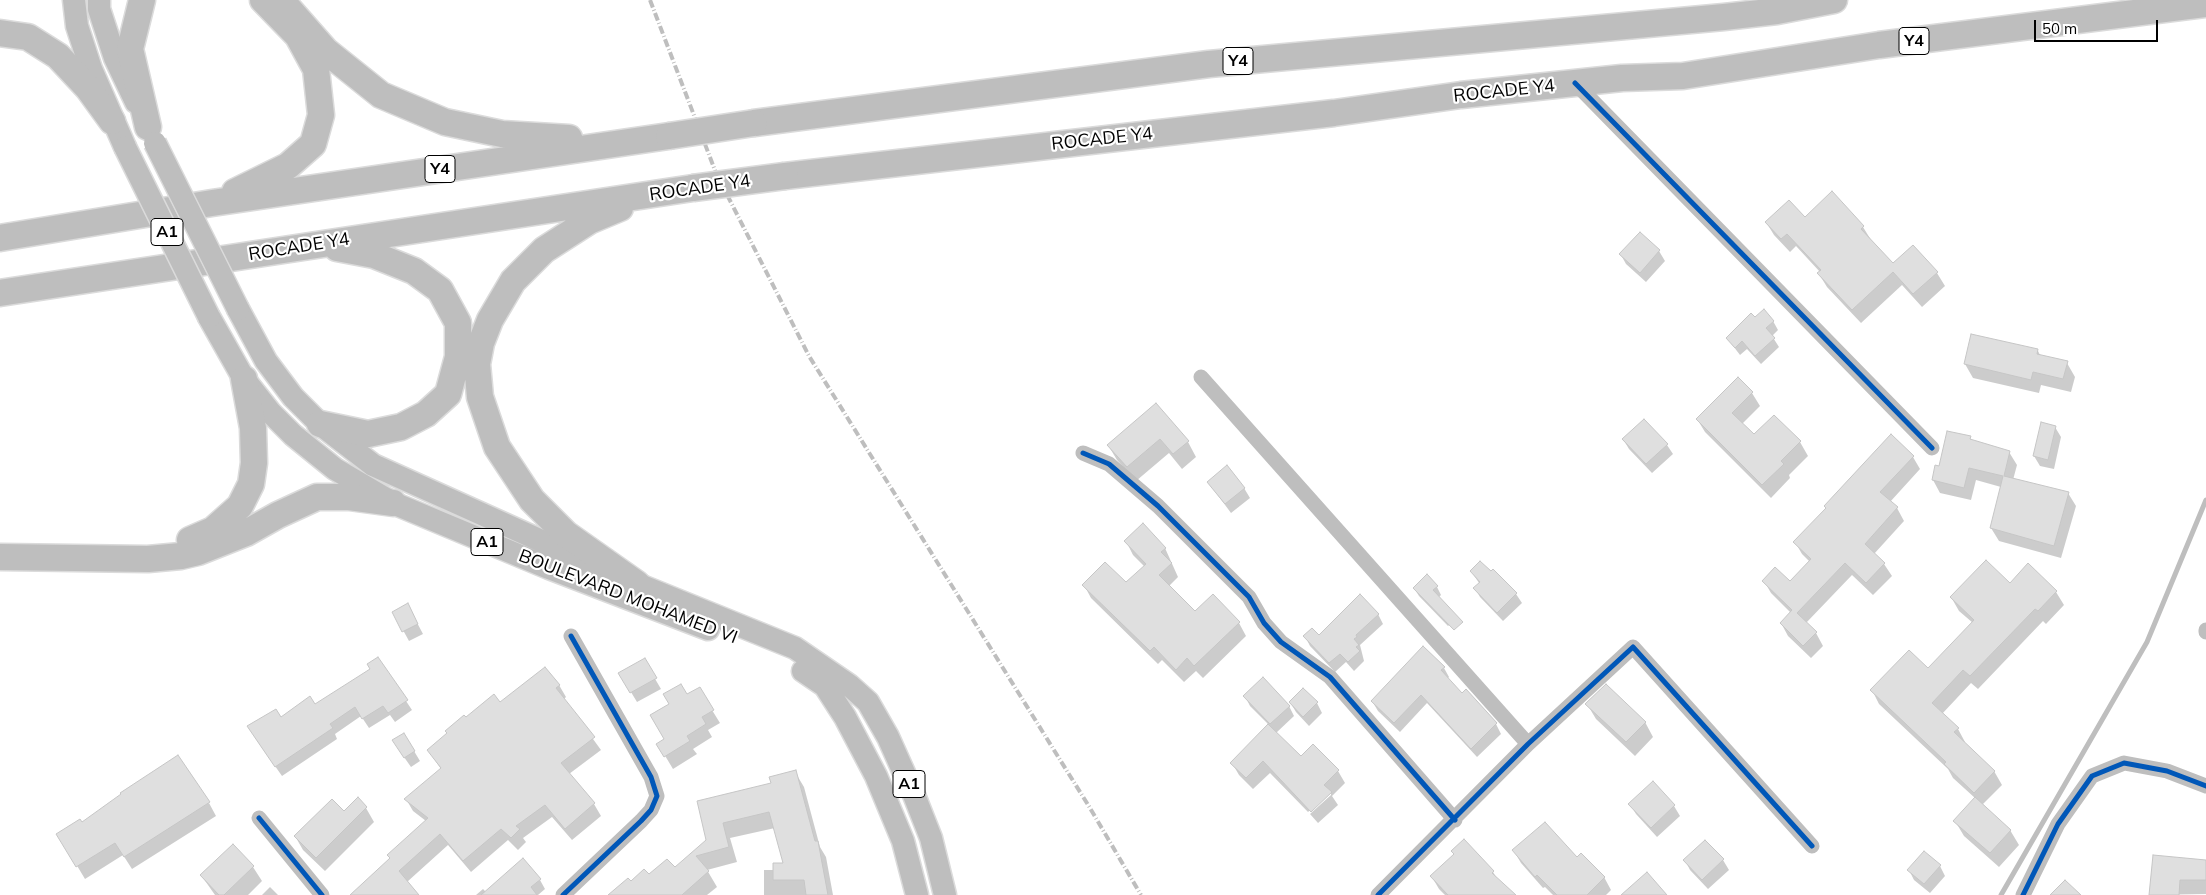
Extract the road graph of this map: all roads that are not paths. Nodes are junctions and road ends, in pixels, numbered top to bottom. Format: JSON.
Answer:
{"nodes":[{"id":1,"x":74,"y":0,"type":"edge"},
{"id":2,"x":99,"y":0,"type":"edge"},
{"id":3,"x":142,"y":0,"type":"edge"},
{"id":4,"x":263,"y":0,"type":"edge"},
{"id":5,"x":281,"y":0,"type":"edge"},
{"id":6,"x":1834,"y":0,"type":"edge"},
{"id":7,"x":2206,"y":4,"type":"edge"},
{"id":8,"x":0,"y":33,"type":"edge"},
{"id":9,"x":1575,"y":83,"type":"junction"},
{"id":10,"x":112,"y":121,"type":"junction"},
{"id":11,"x":152,"y":135,"type":"junction"},
{"id":12,"x":628,"y":140,"type":"junction"},
{"id":13,"x":656,"y":194,"type":"junction"},
{"id":14,"x":212,"y":203,"type":"junction"},
{"id":15,"x":0,"y":238,"type":"edge"},
{"id":16,"x":316,"y":244,"type":"junction"},
{"id":17,"x":0,"y":293,"type":"edge"},
{"id":18,"x":1201,"y":376,"type":"dead end"},
{"id":19,"x":244,"y":379,"type":"junction"},
{"id":20,"x":320,"y":424,"type":"junction"},
{"id":21,"x":1932,"y":448,"type":"dead end"},
{"id":22,"x":1083,"y":453,"type":"dead end"},
{"id":23,"x":393,"y":504,"type":"junction"},
{"id":24,"x":0,"y":543,"type":"edge"},
{"id":25,"x":0,"y":557,"type":"edge"},
{"id":26,"x":637,"y":584,"type":"junction"},
{"id":27,"x":571,"y":636,"type":"dead end"},
{"id":28,"x":1528,"y":744,"type":"junction"},
{"id":29,"x":2206,"y":786,"type":"edge"},
{"id":30,"x":259,"y":818,"type":"dead end"},
{"id":31,"x":1455,"y":820,"type":"junction"},
{"id":32,"x":1812,"y":846,"type":"dead end"},
{"id":33,"x":322,"y":895,"type":"edge"},
{"id":34,"x":563,"y":895,"type":"edge"},
{"id":35,"x":917,"y":895,"type":"edge"},
{"id":36,"x":945,"y":895,"type":"edge"},
{"id":37,"x":1378,"y":895,"type":"edge"},
{"id":38,"x":2023,"y":895,"type":"edge"}],
"edges":[{"from":1,"to":10,"type":"main road","name":"BOULEVARD MOHAMED VI","number":"A1"},
{"from":2,"to":11,"type":"main road","name":"BOULEVARD MOHAMED VI","number":"A1"},
{"from":3,"to":11,"type":"highway"},
{"from":4,"to":14,"type":"highway"},
{"from":5,"to":12,"type":"highway"},
{"from":6,"to":12,"type":"highway","number":"Y4","bridge":true},
{"from":7,"to":9,"type":"highway","name":"ROCADE Y4","number":"Y4"},
{"from":8,"to":10,"type":"highway"},
{"from":9,"to":13,"type":"highway","name":"ROCADE Y4","number":"Y4","bridge":true},
{"from":9,"to":21,"type":"street"},
{"from":10,"to":19,"type":"main road","name":"BOULEVARD MOHAMED VI","number":"A1","bridge":true},
{"from":11,"to":20,"type":"main road","name":"BOULEVARD MOHAMED VI","number":"A1","bridge":true},
{"from":12,"to":14,"type":"highway","number":"Y4"},
{"from":13,"to":16,"type":"highway","name":"ROCADE Y4","number":"Y4"},
{"from":13,"to":26,"type":"highway"},
{"from":14,"to":15,"type":"highway","number":"Y4"},
{"from":16,"to":17,"type":"highway","name":"ROCADE Y4","number":"Y4"},
{"from":16,"to":20,"type":"highway"},
{"from":18,"to":28,"type":"street"},
{"from":19,"to":23,"type":"main road","name":"BOULEVARD MOHAMED VI","number":"A1"},
{"from":19,"to":24,"type":"highway"},
{"from":20,"to":26,"type":"main road","name":"BOULEVARD MOHAMED VI","number":"A1"},
{"from":22,"to":31,"type":"street"},
{"from":23,"to":25,"type":"highway"},
{"from":23,"to":35,"type":"main road","name":"BOULEVARD MOHAMED VI","number":"A1"},
{"from":26,"to":36,"type":"main road","name":"BOULEVARD MOHAMED VI","number":"A1"},
{"from":27,"to":34,"type":"street"},
{"from":28,"to":31,"type":"street"},
{"from":28,"to":32,"type":"street"},
{"from":29,"to":38,"type":"street"},
{"from":30,"to":33,"type":"street"},
{"from":31,"to":37,"type":"street"}]}
